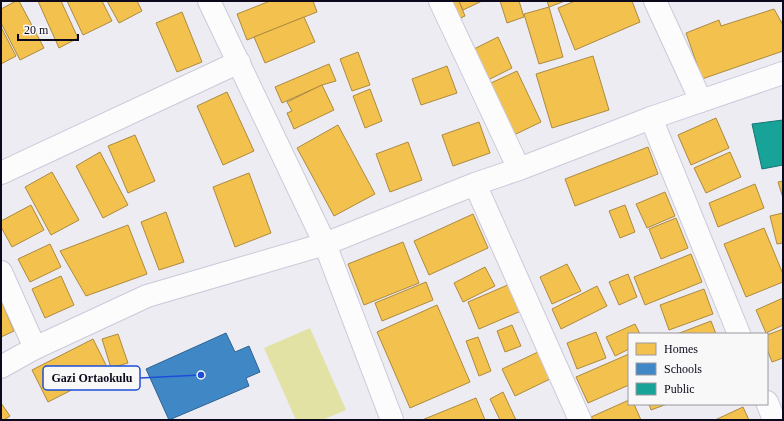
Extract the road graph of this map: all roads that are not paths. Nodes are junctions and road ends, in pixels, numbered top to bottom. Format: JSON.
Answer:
{"nodes":[{"id":1,"x":209,"y":1,"type":"edge"},
{"id":2,"x":440,"y":1,"type":"edge"},
{"id":3,"x":655,"y":1,"type":"edge"},
{"id":4,"x":239,"y":62,"type":"junction"},
{"id":5,"x":783,"y":73,"type":"edge"},
{"id":6,"x":701,"y":101,"type":"junction"},
{"id":7,"x":651,"y":118,"type":"junction"},
{"id":8,"x":520,"y":169,"type":"junction"},
{"id":9,"x":1,"y":173,"type":"edge"},
{"id":10,"x":475,"y":184,"type":"junction"},
{"id":11,"x":325,"y":244,"type":"junction"},
{"id":12,"x":1,"y":272,"type":"edge"},
{"id":13,"x":739,"y":333,"type":"edge"},
{"id":14,"x":35,"y":348,"type":"junction"},
{"id":15,"x":1,"y":367,"type":"edge"},
{"id":16,"x":768,"y":405,"type":"edge"},
{"id":17,"x":392,"y":420,"type":"edge"},
{"id":18,"x":580,"y":420,"type":"edge"},
{"id":19,"x":774,"y":420,"type":"edge"}],
"edges":[{"from":1,"to":4,"type":"street"},
{"from":2,"to":8,"type":"street"},
{"from":3,"to":6,"type":"street"},
{"from":4,"to":9,"type":"street"},
{"from":4,"to":11,"type":"street"},
{"from":5,"to":6,"type":"street"},
{"from":6,"to":7,"type":"street"},
{"from":7,"to":8,"type":"street"},
{"from":7,"to":13,"type":"street"},
{"from":8,"to":10,"type":"street"},
{"from":10,"to":11,"type":"street"},
{"from":10,"to":18,"type":"street"},
{"from":11,"to":14,"type":"street"},
{"from":11,"to":17,"type":"street"},
{"from":12,"to":14,"type":"street"},
{"from":14,"to":15,"type":"street"},
{"from":16,"to":19,"type":"street"}]}
